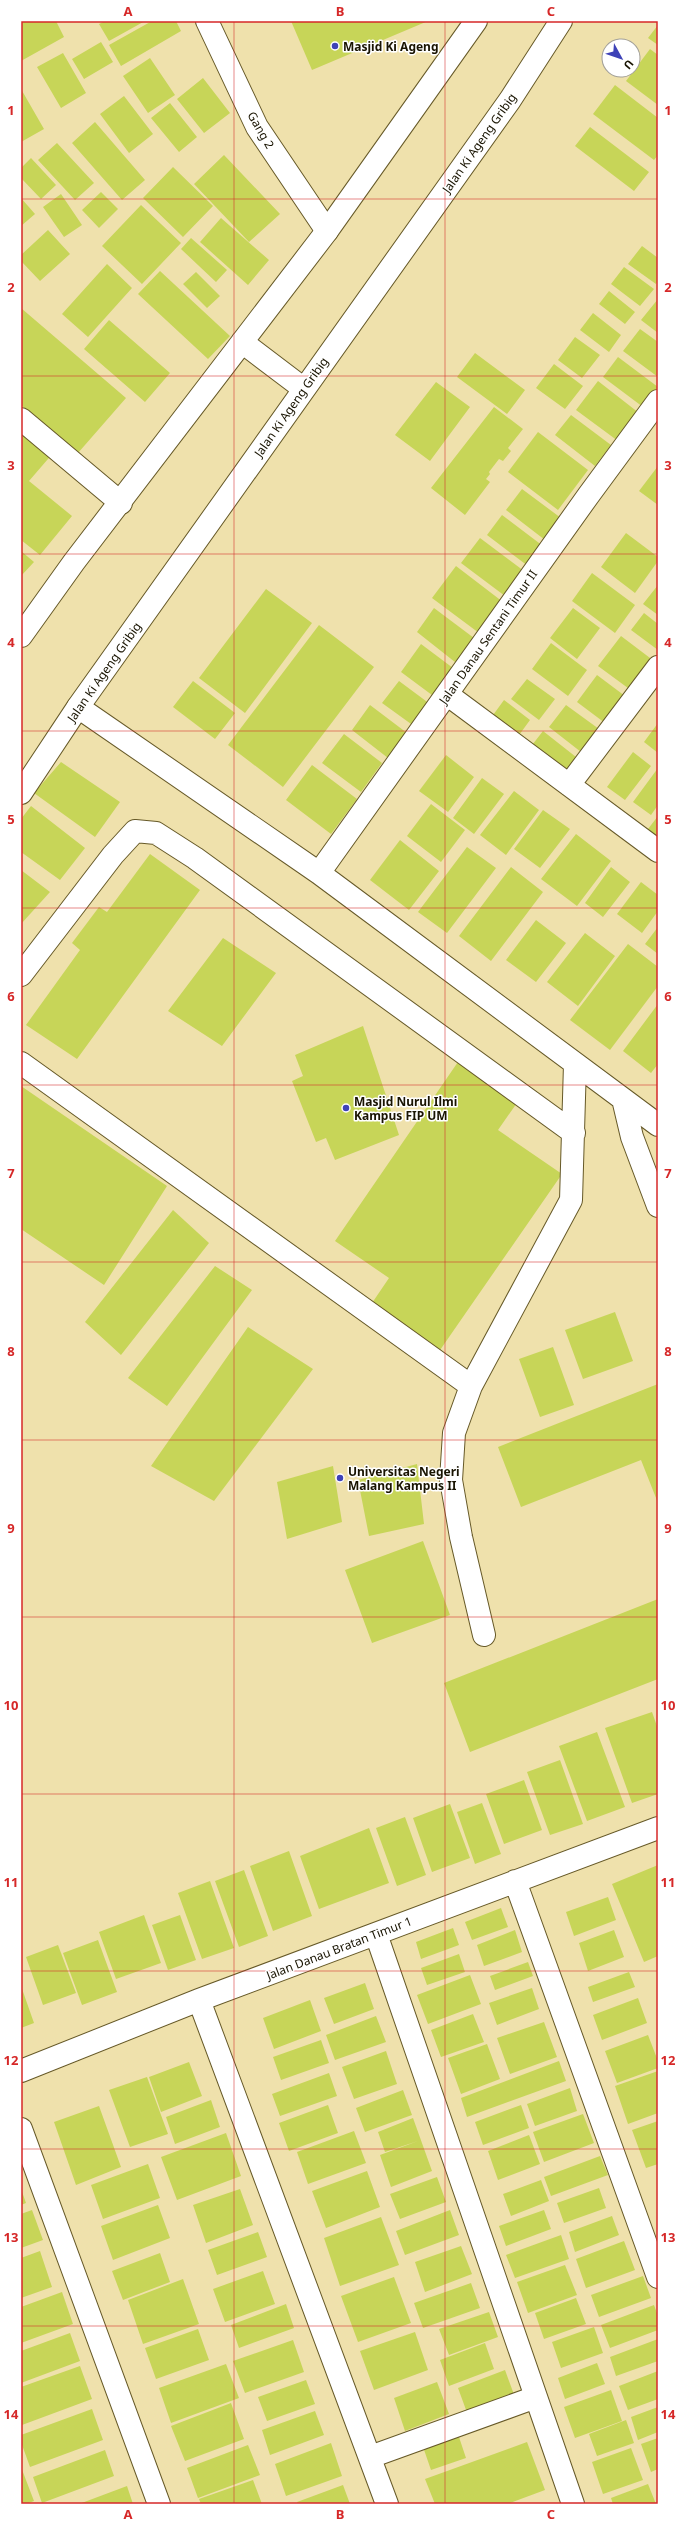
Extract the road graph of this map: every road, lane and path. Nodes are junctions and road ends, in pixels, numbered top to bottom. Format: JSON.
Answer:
{"nodes":[{"id":1,"x":207,"y":21,"type":"edge"},
{"id":2,"x":476,"y":21,"type":"edge"},
{"id":3,"x":561,"y":21,"type":"edge"},
{"id":4,"x":326,"y":232,"type":"junction"},
{"id":5,"x":242,"y":342,"type":"junction"},
{"id":6,"x":304,"y":389,"type":"junction"},
{"id":7,"x":658,"y":401,"type":"edge"},
{"id":8,"x":21,"y":419,"type":"edge"},
{"id":9,"x":121,"y":503,"type":"junction"},
{"id":10,"x":21,"y":636,"type":"edge"},
{"id":11,"x":658,"y":667,"type":"edge"},
{"id":12,"x":448,"y":694,"type":"junction"},
{"id":13,"x":78,"y":707,"type":"junction"},
{"id":14,"x":569,"y":785,"type":"junction"},
{"id":15,"x":21,"y":793,"type":"edge"},
{"id":16,"x":658,"y":851,"type":"edge"},
{"id":17,"x":319,"y":873,"type":"junction"},
{"id":18,"x":21,"y":975,"type":"edge"},
{"id":19,"x":21,"y":1063,"type":"edge"},
{"id":20,"x":575,"y":1064,"type":"junction"},
{"id":21,"x":623,"y":1099,"type":"junction"},
{"id":22,"x":658,"y":1125,"type":"edge"},
{"id":23,"x":574,"y":1133,"type":"junction"},
{"id":24,"x":658,"y":1206,"type":"edge"},
{"id":25,"x":472,"y":1386,"type":"junction"},
{"id":26,"x":484,"y":1635,"type":"dead end"},
{"id":27,"x":658,"y":1828,"type":"edge"},
{"id":28,"x":515,"y":1881,"type":"junction"},
{"id":29,"x":376,"y":1934,"type":"junction"},
{"id":30,"x":199,"y":2000,"type":"junction"},
{"id":31,"x":21,"y":2071,"type":"edge"},
{"id":32,"x":21,"y":2129,"type":"edge"},
{"id":33,"x":658,"y":2277,"type":"edge"},
{"id":34,"x":536,"y":2397,"type":"junction"},
{"id":35,"x":370,"y":2457,"type":"junction"},
{"id":36,"x":159,"y":2504,"type":"edge"},
{"id":37,"x":387,"y":2504,"type":"edge"},
{"id":38,"x":573,"y":2504,"type":"edge"}],
"edges":[{"from":1,"to":4,"type":"street","name":"Gang 2"},
{"from":2,"to":4,"type":"street"},
{"from":3,"to":6,"type":"street","name":"Jalan Ki Ageng Gribig"},
{"from":4,"to":5,"type":"street"},
{"from":5,"to":6,"type":"street"},
{"from":5,"to":9,"type":"street"},
{"from":6,"to":13,"type":"street","name":"Jalan Ki Ageng Gribig"},
{"from":7,"to":12,"type":"street","name":"Jalan Danau Sentani Timur II"},
{"from":8,"to":9,"type":"street"},
{"from":9,"to":10,"type":"street"},
{"from":11,"to":14,"type":"street"},
{"from":12,"to":14,"type":"street"},
{"from":12,"to":17,"type":"street","name":"Jalan Danau Sentani Timur II"},
{"from":13,"to":15,"type":"street","name":"Jalan Ki Ageng Gribig"},
{"from":13,"to":17,"type":"street"},
{"from":14,"to":16,"type":"street"},
{"from":17,"to":20,"type":"street"},
{"from":18,"to":23,"type":"street"},
{"from":19,"to":25,"type":"street"},
{"from":20,"to":21,"type":"street"},
{"from":20,"to":23,"type":"street"},
{"from":21,"to":22,"type":"street"},
{"from":21,"to":24,"type":"street"},
{"from":23,"to":25,"type":"street"},
{"from":25,"to":26,"type":"street"},
{"from":27,"to":28,"type":"street","name":"Jalan Danau Bratan Timur 1"},
{"from":28,"to":29,"type":"street","name":"Jalan Danau Bratan Timur 1"},
{"from":28,"to":33,"type":"street"},
{"from":29,"to":30,"type":"street","name":"Jalan Danau Bratan Timur 1"},
{"from":29,"to":34,"type":"street"},
{"from":30,"to":31,"type":"street","name":"Jalan Danau Bratan Timur 1"},
{"from":30,"to":35,"type":"street"},
{"from":32,"to":36,"type":"street"},
{"from":34,"to":35,"type":"street"},
{"from":34,"to":38,"type":"street"},
{"from":35,"to":37,"type":"street"}]}
